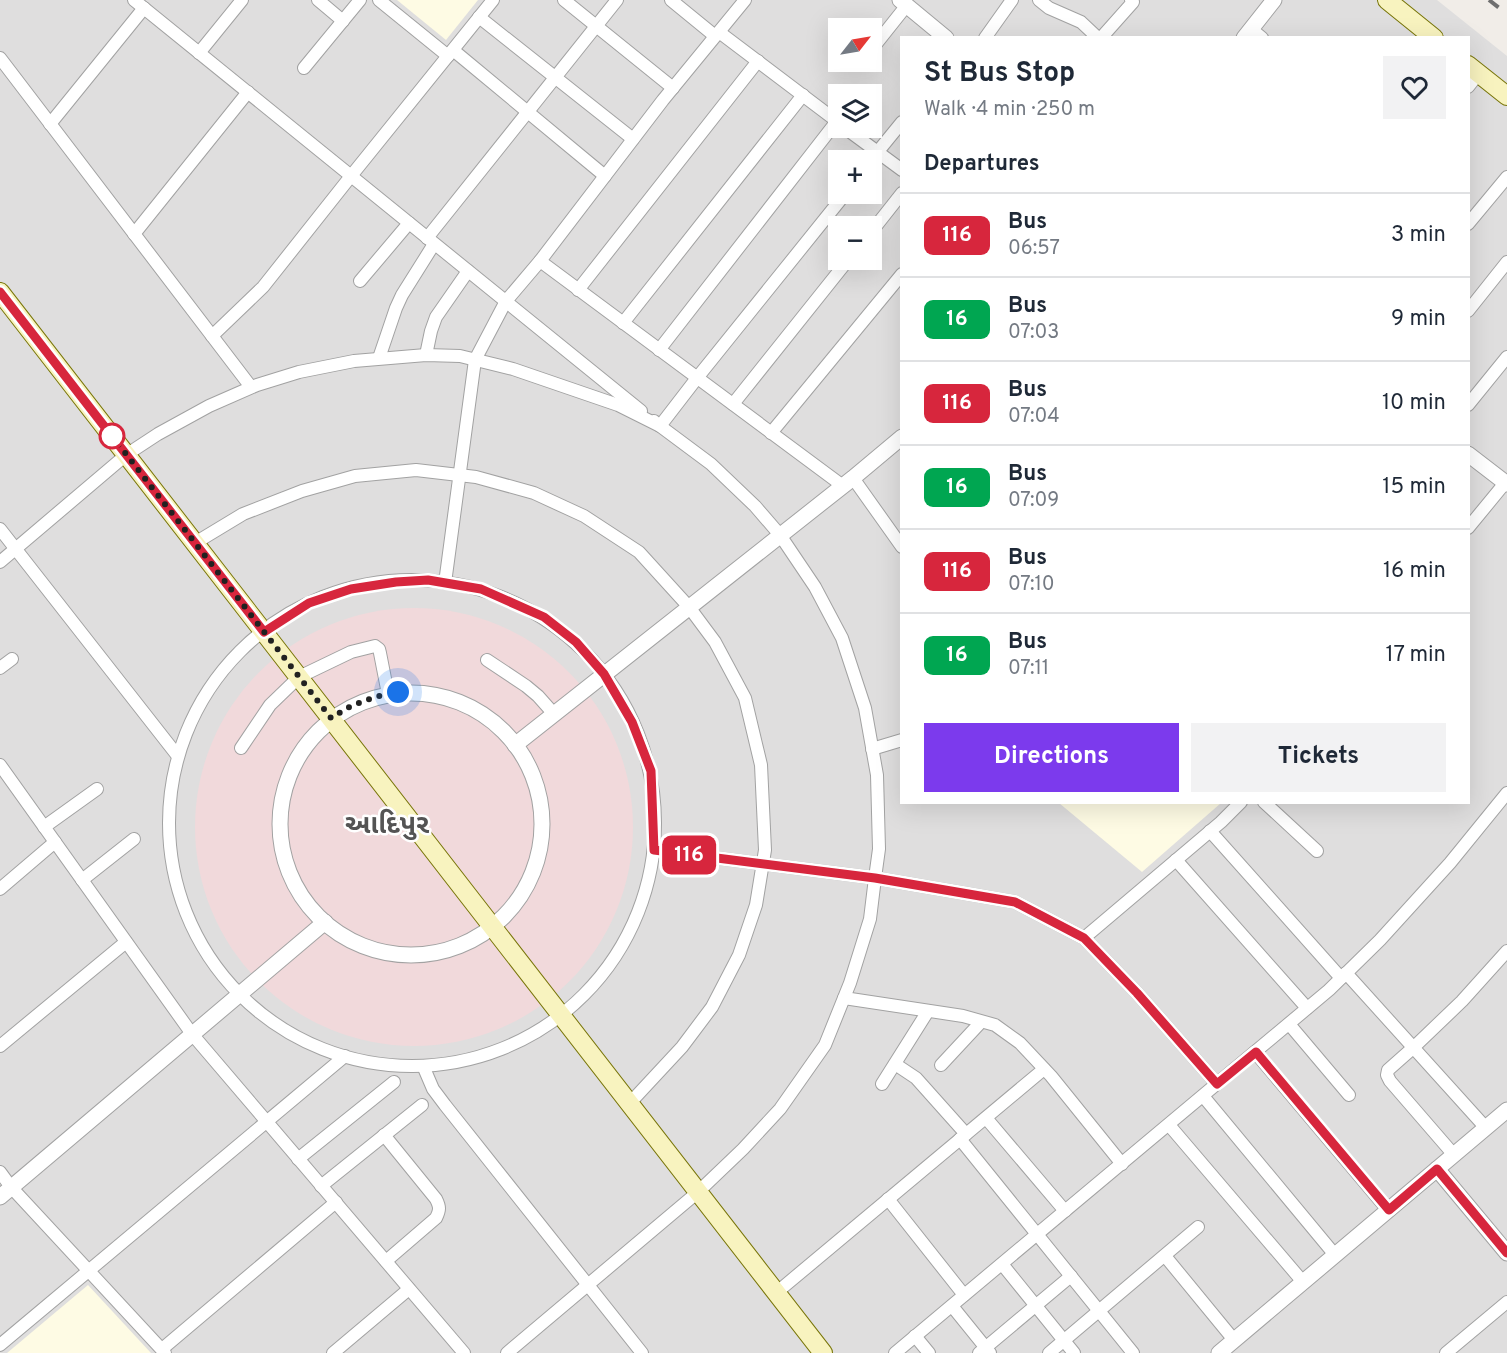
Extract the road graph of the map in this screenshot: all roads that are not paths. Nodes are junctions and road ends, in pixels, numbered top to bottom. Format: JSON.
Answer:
{"nodes":[{"id":1,"x":242,"y":0,"type":"edge"},
{"id":2,"x":318,"y":0,"type":"edge"},
{"id":3,"x":360,"y":0,"type":"edge"},
{"id":4,"x":379,"y":0,"type":"edge"},
{"id":5,"x":493,"y":0,"type":"edge"},
{"id":6,"x":564,"y":0,"type":"edge"},
{"id":7,"x":617,"y":0,"type":"edge"},
{"id":8,"x":671,"y":0,"type":"edge"},
{"id":9,"x":1012,"y":0,"type":"edge"},
{"id":10,"x":1039,"y":0,"type":"edge"},
{"id":11,"x":1131,"y":0,"type":"edge"},
{"id":12,"x":1274,"y":0,"type":"edge"},
{"id":13,"x":1387,"y":0,"type":"edge"},
{"id":14,"x":743,"y":1,"type":"edge"},
{"id":15,"x":903,"y":3,"type":"edge"},
{"id":16,"x":139,"y":4,"type":"edge"},
{"id":17,"x":479,"y":17,"type":"junction"},
{"id":18,"x":343,"y":21,"type":"junction"},
{"id":19,"x":597,"y":26,"type":"junction"},
{"id":20,"x":717,"y":34,"type":"junction"},
{"id":21,"x":882,"y":34,"type":"edge"},
{"id":22,"x":1252,"y":35,"type":"edge"},
{"id":23,"x":944,"y":36,"type":"edge"},
{"id":24,"x":986,"y":36,"type":"edge"},
{"id":25,"x":1098,"y":36,"type":"edge"},
{"id":26,"x":1102,"y":36,"type":"edge"},
{"id":27,"x":1432,"y":36,"type":"edge"},
{"id":28,"x":200,"y":53,"type":"junction"},
{"id":29,"x":450,"y":53,"type":"junction"},
{"id":30,"x":0,"y":58,"type":"edge"},
{"id":31,"x":758,"y":61,"type":"junction"},
{"id":32,"x":303,"y":68,"type":"dead end"},
{"id":33,"x":1472,"y":75,"type":"edge"},
{"id":34,"x":555,"y":77,"type":"junction"},
{"id":35,"x":673,"y":88,"type":"junction"},
{"id":36,"x":248,"y":92,"type":"junction"},
{"id":37,"x":803,"y":95,"type":"junction"},
{"id":38,"x":1507,"y":96,"type":"edge"},
{"id":39,"x":528,"y":112,"type":"junction"},
{"id":40,"x":828,"y":115,"type":"edge"},
{"id":41,"x":50,"y":124,"type":"junction"},
{"id":42,"x":900,"y":124,"type":"edge"},
{"id":43,"x":829,"y":138,"type":"edge"},
{"id":44,"x":855,"y":138,"type":"edge"},
{"id":45,"x":633,"y":139,"type":"junction"},
{"id":46,"x":868,"y":150,"type":"edge"},
{"id":47,"x":879,"y":150,"type":"edge"},
{"id":48,"x":882,"y":160,"type":"edge"},
{"id":49,"x":900,"y":169,"type":"edge"},
{"id":50,"x":351,"y":176,"type":"junction"},
{"id":51,"x":605,"y":176,"type":"junction"},
{"id":52,"x":1507,"y":177,"type":"edge"},
{"id":53,"x":900,"y":196,"type":"edge"},
{"id":54,"x":836,"y":204,"type":"edge"},
{"id":55,"x":882,"y":218,"type":"edge"},
{"id":56,"x":1470,"y":222,"type":"edge"},
{"id":57,"x":409,"y":223,"type":"junction"},
{"id":58,"x":134,"y":234,"type":"junction"},
{"id":59,"x":431,"y":241,"type":"junction"},
{"id":60,"x":540,"y":261,"type":"junction"},
{"id":61,"x":1507,"y":262,"type":"edge"},
{"id":62,"x":840,"y":270,"type":"edge"},
{"id":63,"x":468,"y":271,"type":"junction"},
{"id":64,"x":900,"y":276,"type":"edge"},
{"id":65,"x":360,"y":281,"type":"dead end"},
{"id":66,"x":578,"y":290,"type":"junction"},
{"id":67,"x":0,"y":292,"type":"edge"},
{"id":68,"x":506,"y":301,"type":"junction"},
{"id":69,"x":0,"y":306,"type":"edge"},
{"id":70,"x":1470,"y":308,"type":"edge"},
{"id":71,"x":623,"y":323,"type":"junction"},
{"id":72,"x":212,"y":336,"type":"junction"},
{"id":73,"x":659,"y":350,"type":"junction"},
{"id":74,"x":426,"y":355,"type":"junction"},
{"id":75,"x":1507,"y":357,"type":"edge"},
{"id":76,"x":379,"y":358,"type":"junction"},
{"id":77,"x":475,"y":360,"type":"junction"},
{"id":78,"x":698,"y":378,"type":"junction"},
{"id":79,"x":251,"y":387,"type":"junction"},
{"id":80,"x":1470,"y":403,"type":"edge"},
{"id":81,"x":732,"y":404,"type":"junction"},
{"id":82,"x":660,"y":426,"type":"junction"},
{"id":83,"x":771,"y":433,"type":"junction"},
{"id":84,"x":900,"y":439,"type":"edge"},
{"id":85,"x":1470,"y":456,"type":"edge"},
{"id":86,"x":123,"y":457,"type":"junction"},
{"id":87,"x":459,"y":475,"type":"junction"},
{"id":88,"x":848,"y":482,"type":"junction"},
{"id":89,"x":1506,"y":483,"type":"edge"},
{"id":90,"x":1470,"y":526,"type":"edge"},
{"id":91,"x":0,"y":529,"type":"edge"},
{"id":92,"x":780,"y":535,"type":"junction"},
{"id":93,"x":195,"y":543,"type":"junction"},
{"id":94,"x":900,"y":545,"type":"edge"},
{"id":95,"x":15,"y":549,"type":"junction"},
{"id":96,"x":0,"y":561,"type":"edge"},
{"id":97,"x":445,"y":583,"type":"junction"},
{"id":98,"x":689,"y":607,"type":"junction"},
{"id":99,"x":260,"y":635,"type":"junction"},
{"id":100,"x":12,"y":659,"type":"dead end"},
{"id":101,"x":487,"y":660,"type":"dead end"},
{"id":102,"x":0,"y":668,"type":"edge"},
{"id":103,"x":604,"y":674,"type":"junction"},
{"id":104,"x":296,"y":680,"type":"junction"},
{"id":105,"x":388,"y":694,"type":"junction"},
{"id":106,"x":554,"y":714,"type":"junction"},
{"id":107,"x":328,"y":721,"type":"junction"},
{"id":108,"x":900,"y":741,"type":"edge"},
{"id":109,"x":515,"y":745,"type":"junction"},
{"id":110,"x":242,"y":748,"type":"dead end"},
{"id":111,"x":872,"y":749,"type":"junction"},
{"id":112,"x":177,"y":755,"type":"junction"},
{"id":113,"x":0,"y":765,"type":"edge"},
{"id":114,"x":97,"y":789,"type":"dead end"},
{"id":115,"x":1507,"y":793,"type":"edge"},
{"id":116,"x":1239,"y":804,"type":"edge"},
{"id":117,"x":1266,"y":804,"type":"edge"},
{"id":118,"x":44,"y":827,"type":"junction"},
{"id":119,"x":1210,"y":831,"type":"junction"},
{"id":120,"x":134,"y":839,"type":"dead end"},
{"id":121,"x":55,"y":842,"type":"junction"},
{"id":122,"x":654,"y":850,"type":"junction"},
{"id":123,"x":1317,"y":851,"type":"dead end"},
{"id":124,"x":1176,"y":860,"type":"junction"},
{"id":125,"x":763,"y":864,"type":"junction"},
{"id":126,"x":875,"y":878,"type":"junction"},
{"id":127,"x":82,"y":880,"type":"junction"},
{"id":128,"x":0,"y":889,"type":"edge"},
{"id":129,"x":325,"y":922,"type":"junction"},
{"id":130,"x":489,"y":930,"type":"junction"},
{"id":131,"x":1084,"y":938,"type":"junction"},
{"id":132,"x":126,"y":942,"type":"junction"},
{"id":133,"x":1507,"y":951,"type":"edge"},
{"id":134,"x":1344,"y":975,"type":"junction"},
{"id":135,"x":237,"y":997,"type":"junction"},
{"id":136,"x":844,"y":998,"type":"junction"},
{"id":137,"x":1307,"y":1008,"type":"junction"},
{"id":138,"x":928,"y":1011,"type":"junction"},
{"id":139,"x":557,"y":1018,"type":"junction"},
{"id":140,"x":981,"y":1022,"type":"junction"},
{"id":141,"x":1288,"y":1024,"type":"junction"},
{"id":142,"x":192,"y":1034,"type":"junction"},
{"id":143,"x":0,"y":1046,"type":"edge"},
{"id":144,"x":1414,"y":1047,"type":"junction"},
{"id":145,"x":1256,"y":1052,"type":"junction"},
{"id":146,"x":345,"y":1056,"type":"junction"},
{"id":147,"x":895,"y":1064,"type":"junction"},
{"id":148,"x":941,"y":1065,"type":"dead end"},
{"id":149,"x":424,"y":1068,"type":"junction"},
{"id":150,"x":1044,"y":1069,"type":"junction"},
{"id":151,"x":394,"y":1082,"type":"dead end"},
{"id":152,"x":882,"y":1084,"type":"dead end"},
{"id":153,"x":1217,"y":1084,"type":"junction"},
{"id":154,"x":1348,"y":1095,"type":"dead end"},
{"id":155,"x":1203,"y":1096,"type":"junction"},
{"id":156,"x":630,"y":1104,"type":"junction"},
{"id":157,"x":422,"y":1105,"type":"dead end"},
{"id":158,"x":1507,"y":1110,"type":"edge"},
{"id":159,"x":986,"y":1118,"type":"junction"},
{"id":160,"x":267,"y":1122,"type":"junction"},
{"id":161,"x":1169,"y":1125,"type":"junction"},
{"id":162,"x":1486,"y":1128,"type":"junction"},
{"id":163,"x":384,"y":1135,"type":"junction"},
{"id":164,"x":963,"y":1136,"type":"junction"},
{"id":165,"x":1454,"y":1155,"type":"junction"},
{"id":166,"x":298,"y":1158,"type":"junction"},
{"id":167,"x":1122,"y":1164,"type":"junction"},
{"id":168,"x":1437,"y":1169,"type":"junction"},
{"id":169,"x":0,"y":1172,"type":"edge"},
{"id":170,"x":321,"y":1186,"type":"junction"},
{"id":171,"x":6,"y":1192,"type":"edge"},
{"id":172,"x":694,"y":1194,"type":"junction"},
{"id":173,"x":888,"y":1199,"type":"junction"},
{"id":174,"x":336,"y":1202,"type":"junction"},
{"id":175,"x":1389,"y":1210,"type":"junction"},
{"id":176,"x":1065,"y":1211,"type":"junction"},
{"id":177,"x":1198,"y":1227,"type":"dead end"},
{"id":178,"x":1037,"y":1234,"type":"junction"},
{"id":179,"x":1507,"y":1253,"type":"edge"},
{"id":180,"x":1335,"y":1255,"type":"junction"},
{"id":181,"x":1164,"y":1256,"type":"junction"},
{"id":182,"x":386,"y":1261,"type":"junction"},
{"id":183,"x":1002,"y":1264,"type":"junction"},
{"id":184,"x":88,"y":1271,"type":"junction"},
{"id":185,"x":1071,"y":1276,"type":"junction"},
{"id":186,"x":1303,"y":1282,"type":"junction"},
{"id":187,"x":588,"y":1284,"type":"junction"},
{"id":188,"x":409,"y":1289,"type":"junction"},
{"id":189,"x":776,"y":1293,"type":"junction"},
{"id":190,"x":964,"y":1295,"type":"junction"},
{"id":191,"x":1507,"y":1302,"type":"edge"},
{"id":192,"x":1035,"y":1305,"type":"junction"},
{"id":193,"x":952,"y":1306,"type":"junction"},
{"id":194,"x":1099,"y":1311,"type":"junction"},
{"id":195,"x":915,"y":1336,"type":"junction"},
{"id":196,"x":1234,"y":1340,"type":"junction"},
{"id":197,"x":1064,"y":1341,"type":"junction"},
{"id":198,"x":0,"y":1345,"type":"edge"},
{"id":199,"x":164,"y":1351,"type":"edge"},
{"id":200,"x":985,"y":1351,"type":"edge"},
{"id":201,"x":333,"y":1353,"type":"edge"},
{"id":202,"x":464,"y":1353,"type":"edge"},
{"id":203,"x":507,"y":1353,"type":"edge"},
{"id":204,"x":642,"y":1353,"type":"edge"},
{"id":205,"x":812,"y":1353,"type":"edge"},
{"id":206,"x":823,"y":1353,"type":"edge"},
{"id":207,"x":895,"y":1353,"type":"edge"},
{"id":208,"x":929,"y":1353,"type":"edge"},
{"id":209,"x":1049,"y":1353,"type":"edge"},
{"id":210,"x":1074,"y":1353,"type":"edge"},
{"id":211,"x":1133,"y":1353,"type":"edge"},
{"id":212,"x":1219,"y":1353,"type":"edge"},
{"id":213,"x":1446,"y":1353,"type":"edge"}],
"edges":[{"from":1,"to":28,"type":"street"},
{"from":2,"to":18,"type":"street"},
{"from":3,"to":18,"type":"street"},
{"from":4,"to":29,"type":"street"},
{"from":5,"to":17,"type":"street"},
{"from":6,"to":19,"type":"street"},
{"from":7,"to":19,"type":"street"},
{"from":8,"to":20,"type":"street"},
{"from":9,"to":24,"type":"street"},
{"from":10,"to":25,"type":"street"},
{"from":11,"to":26,"type":"street"},
{"from":12,"to":22,"type":"street"},
{"from":13,"to":27,"type":"main road"},
{"from":14,"to":20,"type":"street"},
{"from":15,"to":21,"type":"street"},
{"from":15,"to":23,"type":"street"},
{"from":16,"to":28,"type":"street"},
{"from":16,"to":41,"type":"street"},
{"from":17,"to":29,"type":"street"},
{"from":17,"to":34,"type":"street"},
{"from":18,"to":32,"type":"street"},
{"from":19,"to":34,"type":"street"},
{"from":19,"to":35,"type":"street"},
{"from":20,"to":31,"type":"street"},
{"from":20,"to":35,"type":"street"},
{"from":28,"to":36,"type":"street"},
{"from":29,"to":39,"type":"street"},
{"from":29,"to":50,"type":"street"},
{"from":30,"to":41,"type":"street"},
{"from":31,"to":37,"type":"street"},
{"from":31,"to":66,"type":"street"},
{"from":33,"to":38,"type":"main road"},
{"from":34,"to":39,"type":"street"},
{"from":34,"to":45,"type":"street"},
{"from":35,"to":45,"type":"street"},
{"from":36,"to":50,"type":"street"},
{"from":36,"to":58,"type":"street"},
{"from":37,"to":40,"type":"street"},
{"from":37,"to":71,"type":"street"},
{"from":39,"to":51,"type":"street"},
{"from":39,"to":59,"type":"street"},
{"from":41,"to":58,"type":"street"},
{"from":42,"to":47,"type":"street"},
{"from":43,"to":73,"type":"street"},
{"from":44,"to":46,"type":"street"},
{"from":45,"to":51,"type":"street"},
{"from":48,"to":49,"type":"street"},
{"from":50,"to":57,"type":"street"},
{"from":50,"to":72,"type":"street"},
{"from":51,"to":60,"type":"street"},
{"from":52,"to":56,"type":"street"},
{"from":53,"to":55,"type":"street"},
{"from":54,"to":78,"type":"street"},
{"from":57,"to":59,"type":"street"},
{"from":57,"to":65,"type":"street"},
{"from":58,"to":72,"type":"street"},
{"from":59,"to":63,"type":"street"},
{"from":59,"to":76,"type":"street"},
{"from":60,"to":66,"type":"street"},
{"from":60,"to":68,"type":"street"},
{"from":61,"to":70,"type":"street"},
{"from":62,"to":81,"type":"street"},
{"from":63,"to":68,"type":"street"},
{"from":63,"to":74,"type":"street"},
{"from":64,"to":83,"type":"street"},
{"from":66,"to":71,"type":"street"},
{"from":67,"to":86,"type":"main road"},
{"from":68,"to":77,"type":"street"},
{"from":68,"to":82,"type":"street"},
{"from":69,"to":86,"type":"main road"},
{"from":71,"to":73,"type":"street"},
{"from":72,"to":79,"type":"street"},
{"from":73,"to":78,"type":"street"},
{"from":74,"to":76,"type":"street"},
{"from":74,"to":77,"type":"street"},
{"from":75,"to":80,"type":"street"},
{"from":76,"to":79,"type":"street"},
{"from":77,"to":82,"type":"street"},
{"from":77,"to":87,"type":"street"},
{"from":78,"to":81,"type":"street"},
{"from":78,"to":82,"type":"street"},
{"from":79,"to":86,"type":"street"},
{"from":81,"to":83,"type":"street"},
{"from":82,"to":92,"type":"street"},
{"from":83,"to":88,"type":"street"},
{"from":84,"to":88,"type":"street"},
{"from":85,"to":89,"type":"street"},
{"from":86,"to":93,"type":"main road"},
{"from":86,"to":95,"type":"street"},
{"from":86,"to":99,"type":"main road"},
{"from":87,"to":93,"type":"street"},
{"from":87,"to":97,"type":"street"},
{"from":87,"to":98,"type":"street"},
{"from":88,"to":92,"type":"street"},
{"from":88,"to":94,"type":"street"},
{"from":89,"to":90,"type":"street"},
{"from":91,"to":95,"type":"street"},
{"from":92,"to":98,"type":"street"},
{"from":92,"to":111,"type":"street"},
{"from":93,"to":99,"type":"main road"},
{"from":95,"to":96,"type":"street"},
{"from":95,"to":112,"type":"street"},
{"from":97,"to":99,"type":"street"},
{"from":97,"to":103,"type":"street"},
{"from":98,"to":103,"type":"street"},
{"from":98,"to":125,"type":"street"},
{"from":99,"to":104,"type":"main road"},
{"from":99,"to":112,"type":"street"},
{"from":100,"to":102,"type":"street"},
{"from":101,"to":106,"type":"street"},
{"from":103,"to":106,"type":"street"},
{"from":103,"to":122,"type":"street"},
{"from":104,"to":105,"type":"street"},
{"from":104,"to":107,"type":"main road"},
{"from":104,"to":110,"type":"street"},
{"from":105,"to":107,"type":"street"},
{"from":105,"to":109,"type":"street"},
{"from":106,"to":109,"type":"street"},
{"from":107,"to":129,"type":"street"},
{"from":107,"to":130,"type":"main road"},
{"from":108,"to":111,"type":"street"},
{"from":109,"to":130,"type":"street"},
{"from":111,"to":126,"type":"street"},
{"from":112,"to":135,"type":"street"},
{"from":113,"to":118,"type":"street"},
{"from":114,"to":118,"type":"street"},
{"from":115,"to":134,"type":"street"},
{"from":116,"to":119,"type":"street"},
{"from":117,"to":123,"type":"street"},
{"from":118,"to":121,"type":"street"},
{"from":119,"to":124,"type":"street"},
{"from":119,"to":134,"type":"street"},
{"from":120,"to":127,"type":"street"},
{"from":121,"to":127,"type":"street"},
{"from":121,"to":128,"type":"street"},
{"from":122,"to":125,"type":"street"},
{"from":122,"to":139,"type":"street"},
{"from":124,"to":131,"type":"street"},
{"from":124,"to":137,"type":"street"},
{"from":125,"to":126,"type":"street"},
{"from":125,"to":156,"type":"street"},
{"from":126,"to":131,"type":"street"},
{"from":126,"to":136,"type":"street"},
{"from":127,"to":132,"type":"street"},
{"from":129,"to":130,"type":"street"},
{"from":129,"to":135,"type":"street"},
{"from":130,"to":139,"type":"main road"},
{"from":131,"to":153,"type":"street"},
{"from":132,"to":142,"type":"street"},
{"from":132,"to":143,"type":"street"},
{"from":133,"to":144,"type":"street"},
{"from":134,"to":137,"type":"street"},
{"from":134,"to":144,"type":"street"},
{"from":135,"to":142,"type":"street"},
{"from":135,"to":146,"type":"street"},
{"from":136,"to":138,"type":"street"},
{"from":136,"to":172,"type":"street"},
{"from":137,"to":141,"type":"street"},
{"from":138,"to":140,"type":"street"},
{"from":138,"to":147,"type":"street"},
{"from":139,"to":149,"type":"street"},
{"from":139,"to":156,"type":"main road"},
{"from":139,"to":172,"type":"main road"},
{"from":140,"to":148,"type":"street"},
{"from":140,"to":150,"type":"street"},
{"from":141,"to":145,"type":"street"},
{"from":141,"to":154,"type":"street"},
{"from":142,"to":160,"type":"street"},
{"from":142,"to":171,"type":"street"},
{"from":144,"to":162,"type":"street"},
{"from":144,"to":165,"type":"street"},
{"from":145,"to":153,"type":"street"},
{"from":145,"to":175,"type":"street"},
{"from":146,"to":149,"type":"street"},
{"from":146,"to":160,"type":"street"},
{"from":147,"to":152,"type":"street"},
{"from":147,"to":164,"type":"street"},
{"from":149,"to":187,"type":"street"},
{"from":150,"to":159,"type":"street"},
{"from":150,"to":167,"type":"street"},
{"from":151,"to":166,"type":"street"},
{"from":153,"to":155,"type":"street"},
{"from":155,"to":161,"type":"street"},
{"from":155,"to":180,"type":"street"},
{"from":156,"to":172,"type":"main road"},
{"from":157,"to":163,"type":"street"},
{"from":158,"to":162,"type":"street"},
{"from":159,"to":164,"type":"street"},
{"from":159,"to":176,"type":"street"},
{"from":160,"to":166,"type":"street"},
{"from":160,"to":184,"type":"street"},
{"from":161,"to":167,"type":"street"},
{"from":161,"to":186,"type":"street"},
{"from":162,"to":165,"type":"street"},
{"from":163,"to":170,"type":"street"},
{"from":163,"to":182,"type":"street"},
{"from":164,"to":173,"type":"street"},
{"from":164,"to":178,"type":"street"},
{"from":165,"to":168,"type":"street"},
{"from":166,"to":170,"type":"street"},
{"from":167,"to":176,"type":"street"},
{"from":168,"to":175,"type":"street"},
{"from":168,"to":179,"type":"street"},
{"from":169,"to":171,"type":"street"},
{"from":170,"to":174,"type":"street"},
{"from":171,"to":184,"type":"street"},
{"from":172,"to":187,"type":"street"},
{"from":172,"to":189,"type":"main road"},
{"from":172,"to":205,"type":"main road"},
{"from":173,"to":189,"type":"street"},
{"from":173,"to":190,"type":"street"},
{"from":174,"to":182,"type":"street"},
{"from":174,"to":199,"type":"street"},
{"from":175,"to":180,"type":"street"},
{"from":176,"to":178,"type":"street"},
{"from":177,"to":181,"type":"street"},
{"from":178,"to":183,"type":"street"},
{"from":178,"to":185,"type":"street"},
{"from":180,"to":186,"type":"street"},
{"from":181,"to":194,"type":"street"},
{"from":181,"to":196,"type":"street"},
{"from":182,"to":188,"type":"street"},
{"from":183,"to":190,"type":"street"},
{"from":183,"to":192,"type":"street"},
{"from":184,"to":198,"type":"street"},
{"from":184,"to":199,"type":"street"},
{"from":185,"to":192,"type":"street"},
{"from":185,"to":194,"type":"street"},
{"from":186,"to":196,"type":"street"},
{"from":187,"to":203,"type":"street"},
{"from":187,"to":204,"type":"street"},
{"from":188,"to":201,"type":"street"},
{"from":188,"to":202,"type":"street"},
{"from":189,"to":206,"type":"main road"},
{"from":190,"to":193,"type":"street"},
{"from":191,"to":213,"type":"street"},
{"from":192,"to":197,"type":"street"},
{"from":192,"to":200,"type":"street"},
{"from":193,"to":195,"type":"street"},
{"from":193,"to":200,"type":"street"},
{"from":194,"to":197,"type":"street"},
{"from":194,"to":211,"type":"street"},
{"from":195,"to":207,"type":"street"},
{"from":195,"to":208,"type":"street"},
{"from":196,"to":212,"type":"street"},
{"from":197,"to":209,"type":"street"},
{"from":197,"to":210,"type":"street"}]}
